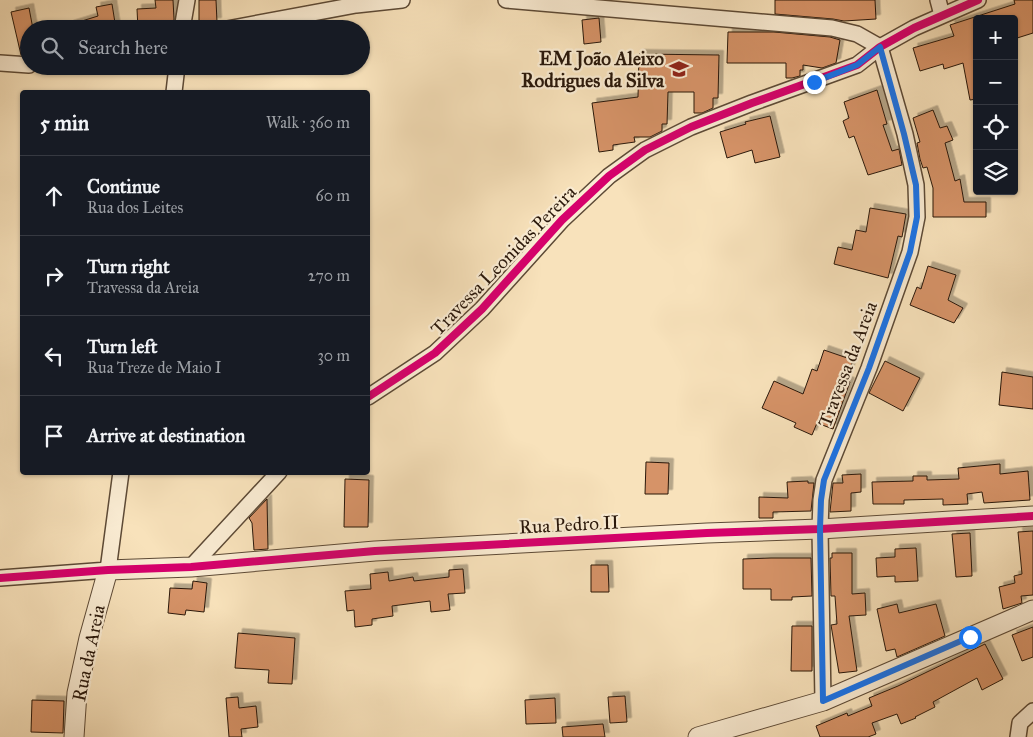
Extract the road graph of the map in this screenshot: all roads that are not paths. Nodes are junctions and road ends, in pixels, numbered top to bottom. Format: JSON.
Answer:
{"nodes":[{"id":1,"x":187,"y":0,"type":"edge"},
{"id":2,"x":402,"y":0,"type":"edge"},
{"id":3,"x":506,"y":0,"type":"edge"},
{"id":4,"x":938,"y":0,"type":"edge"},
{"id":5,"x":978,"y":0,"type":"edge"},
{"id":6,"x":625,"y":5,"type":"edge"},
{"id":7,"x":942,"y":15,"type":"junction"},
{"id":8,"x":184,"y":20,"type":"edge"},
{"id":9,"x":275,"y":20,"type":"edge"},
{"id":10,"x":880,"y":47,"type":"junction"},
{"id":11,"x":0,"y":64,"type":"edge"},
{"id":12,"x":20,"y":65,"type":"edge"},
{"id":13,"x":176,"y":75,"type":"edge"},
{"id":14,"x":174,"y":90,"type":"edge"},
{"id":15,"x":370,"y":396,"type":"edge"},
{"id":16,"x":121,"y":475,"type":"edge"},
{"id":17,"x":276,"y":475,"type":"edge"},
{"id":18,"x":1033,"y":516,"type":"edge"},
{"id":19,"x":820,"y":529,"type":"junction"},
{"id":20,"x":191,"y":567,"type":"junction"},
{"id":21,"x":108,"y":570,"type":"junction"},
{"id":22,"x":0,"y":578,"type":"edge"},
{"id":23,"x":1033,"y":610,"type":"edge"},
{"id":24,"x":823,"y":701,"type":"junction"},
{"id":25,"x":1033,"y":711,"type":"edge"},
{"id":26,"x":699,"y":736,"type":"edge"},
{"id":27,"x":74,"y":737,"type":"edge"},
{"id":28,"x":1018,"y":737,"type":"edge"}],
"edges":[{"from":1,"to":8,"type":"street"},
{"from":2,"to":9,"type":"street"},
{"from":3,"to":6,"type":"street"},
{"from":4,"to":7,"type":"street"},
{"from":5,"to":7,"type":"street","name":"Travessa Leonidas Pereira"},
{"from":6,"to":10,"type":"street"},
{"from":7,"to":10,"type":"street","name":"Travessa Leonidas Pereira"},
{"from":10,"to":15,"type":"street","name":"Travessa Leonidas Pereira"},
{"from":10,"to":19,"type":"street","name":"Travessa da Areia"},
{"from":11,"to":12,"type":"street"},
{"from":13,"to":14,"type":"street"},
{"from":16,"to":21,"type":"street"},
{"from":17,"to":20,"type":"street"},
{"from":18,"to":19,"type":"street","name":"Rua Pedro II"},
{"from":19,"to":20,"type":"street","name":"Rua Pedro II"},
{"from":19,"to":24,"type":"street","name":"Travessa da Areia"},
{"from":20,"to":21,"type":"street","name":"Rua Pedro II"},
{"from":21,"to":22,"type":"street"},
{"from":21,"to":27,"type":"street","name":"Rua da Areia"},
{"from":23,"to":24,"type":"street"},
{"from":24,"to":26,"type":"street"},
{"from":25,"to":28,"type":"street"}]}
